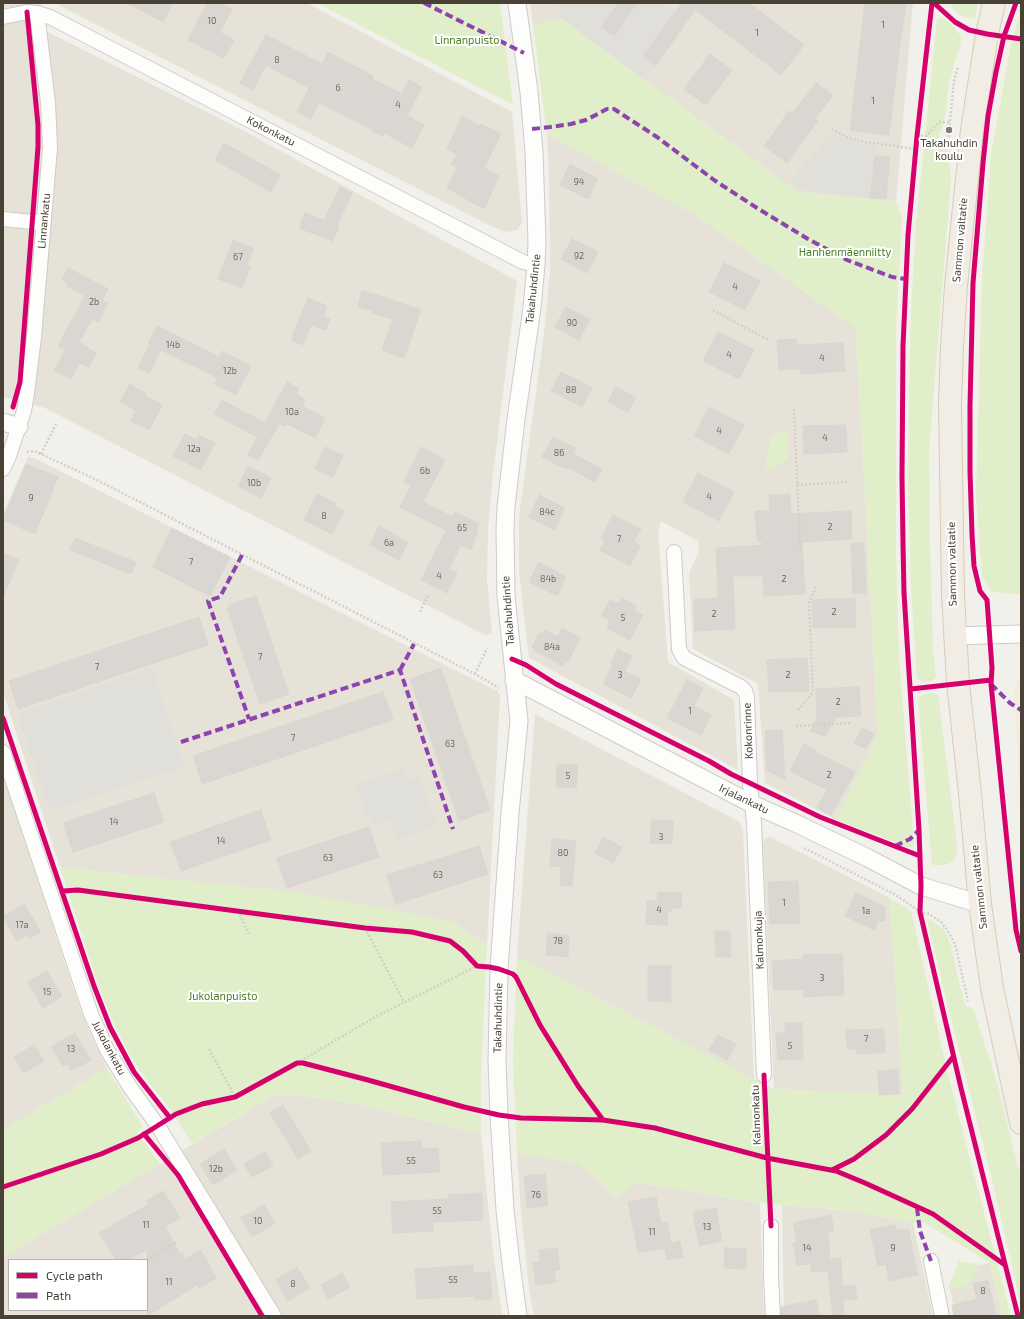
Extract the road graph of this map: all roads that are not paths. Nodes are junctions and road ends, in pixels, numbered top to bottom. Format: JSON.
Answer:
{"nodes":[{"id":1,"x":517,"y":3,"type":"edge"},
{"id":2,"x":994,"y":3,"type":"edge"},
{"id":3,"x":37,"y":13,"type":"junction"},
{"id":4,"x":3,"y":17,"type":"edge"},
{"id":5,"x":3,"y":219,"type":"edge"},
{"id":6,"x":43,"y":223,"type":"junction"},
{"id":7,"x":536,"y":265,"type":"junction"},
{"id":8,"x":11,"y":425,"type":"edge"},
{"id":9,"x":6,"y":463,"type":"edge"},
{"id":10,"x":674,"y":552,"type":"dead end"},
{"id":11,"x":1021,"y":634,"type":"edge"},
{"id":12,"x":954,"y":636,"type":"junction"},
{"id":13,"x":514,"y":680,"type":"junction"},
{"id":14,"x":3,"y":752,"type":"edge"},
{"id":15,"x":752,"y":804,"type":"junction"},
{"id":16,"x":980,"y":904,"type":"junction"},
{"id":17,"x":764,"y":1075,"type":"dead end"},
{"id":18,"x":1021,"y":1123,"type":"edge"},
{"id":19,"x":771,"y":1226,"type":"dead end"},
{"id":20,"x":931,"y":1261,"type":"dead end"},
{"id":21,"x":274,"y":1316,"type":"edge"},
{"id":22,"x":518,"y":1316,"type":"edge"},
{"id":23,"x":773,"y":1316,"type":"edge"},
{"id":24,"x":942,"y":1316,"type":"edge"}],
"edges":[{"from":1,"to":7,"type":"street","name":"Takahuhdintie"},
{"from":2,"to":12,"type":"main road","name":"Sammon valtatie"},
{"from":3,"to":4,"type":"street","name":"Kokonkatu"},
{"from":3,"to":6,"type":"street","name":"Linnankatu"},
{"from":3,"to":7,"type":"street","name":"Kokonkatu"},
{"from":5,"to":6,"type":"street"},
{"from":6,"to":8,"type":"street","name":"Linnankatu"},
{"from":7,"to":13,"type":"street","name":"Takahuhdintie"},
{"from":8,"to":9,"type":"street","name":"Linnankatu"},
{"from":10,"to":15,"type":"street","name":"Kokonrinne"},
{"from":11,"to":12,"type":"street"},
{"from":12,"to":16,"type":"main road","name":"Sammon valtatie"},
{"from":13,"to":15,"type":"street","name":"Irjalankatu"},
{"from":13,"to":22,"type":"street","name":"Takahuhdintie"},
{"from":14,"to":21,"type":"street","name":"Jukolankatu"},
{"from":15,"to":16,"type":"street","name":"Irjalankatu"},
{"from":15,"to":17,"type":"street","name":"Kalmonkuja"},
{"from":16,"to":18,"type":"main road","name":"Sammon valtatie"},
{"from":19,"to":23,"type":"street"},
{"from":20,"to":24,"type":"street"}]}
